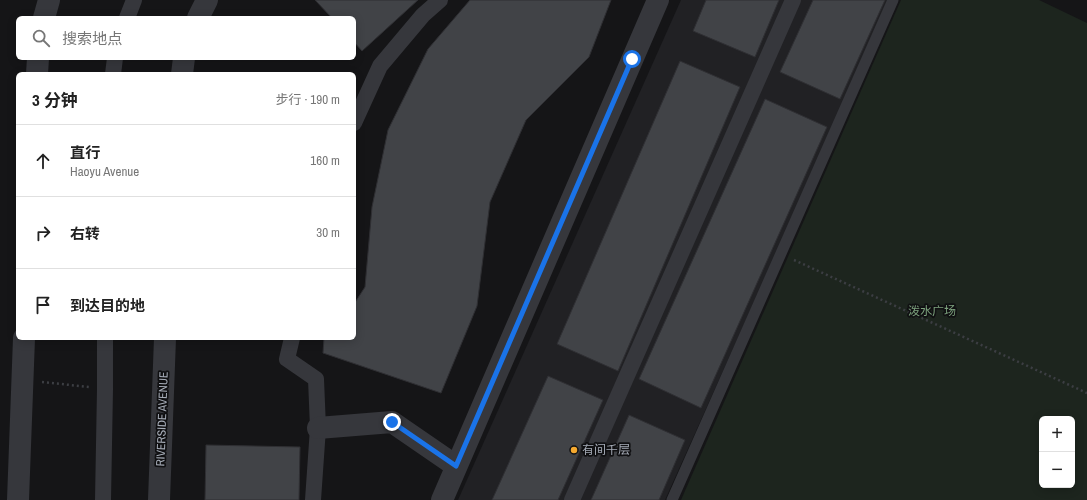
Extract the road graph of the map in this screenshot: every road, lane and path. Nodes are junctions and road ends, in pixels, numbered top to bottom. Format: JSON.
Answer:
{"nodes":[{"id":1,"x":49,"y":0,"type":"edge"},
{"id":2,"x":134,"y":0,"type":"edge"},
{"id":3,"x":207,"y":0,"type":"edge"},
{"id":4,"x":440,"y":0,"type":"edge"},
{"id":5,"x":658,"y":0,"type":"edge"},
{"id":6,"x":793,"y":0,"type":"edge"},
{"id":7,"x":893,"y":0,"type":"edge"},
{"id":8,"x":45,"y":16,"type":"edge"},
{"id":9,"x":128,"y":16,"type":"edge"},
{"id":10,"x":199,"y":16,"type":"edge"},
{"id":11,"x":38,"y":60,"type":"edge"},
{"id":12,"x":115,"y":60,"type":"edge"},
{"id":13,"x":184,"y":60,"type":"edge"},
{"id":14,"x":37,"y":72,"type":"edge"},
{"id":15,"x":113,"y":72,"type":"edge"},
{"id":16,"x":182,"y":72,"type":"edge"},
{"id":17,"x":356,"y":119,"type":"edge"},
{"id":18,"x":780,"y":254,"type":"junction"},
{"id":19,"x":24,"y":340,"type":"edge"},
{"id":20,"x":105,"y":340,"type":"edge"},
{"id":21,"x":165,"y":340,"type":"edge"},
{"id":22,"x":292,"y":340,"type":"edge"},
{"id":23,"x":22,"y":380,"type":"junction"},
{"id":24,"x":105,"y":389,"type":"junction"},
{"id":25,"x":1087,"y":393,"type":"edge"},
{"id":26,"x":318,"y":428,"type":"junction"},
{"id":27,"x":456,"y":466,"type":"junction"},
{"id":28,"x":18,"y":500,"type":"edge"},
{"id":29,"x":103,"y":500,"type":"edge"},
{"id":30,"x":159,"y":500,"type":"edge"},
{"id":31,"x":313,"y":500,"type":"edge"},
{"id":32,"x":442,"y":500,"type":"edge"},
{"id":33,"x":572,"y":500,"type":"edge"},
{"id":34,"x":672,"y":500,"type":"edge"}],
"edges":[{"from":1,"to":8,"type":"street"},
{"from":2,"to":9,"type":"street"},
{"from":3,"to":10,"type":"street"},
{"from":4,"to":17,"type":"street"},
{"from":5,"to":27,"type":"street"},
{"from":6,"to":33,"type":"street"},
{"from":7,"to":18,"type":"lane"},
{"from":11,"to":14,"type":"street"},
{"from":12,"to":15,"type":"street"},
{"from":13,"to":16,"type":"street"},
{"from":18,"to":25,"type":"path"},
{"from":18,"to":34,"type":"lane"},
{"from":19,"to":23,"type":"street"},
{"from":20,"to":24,"type":"street"},
{"from":21,"to":30,"type":"street","name":"RIVERSIDE AVENUE"},
{"from":22,"to":26,"type":"street"},
{"from":23,"to":24,"type":"path"},
{"from":23,"to":28,"type":"street"},
{"from":24,"to":29,"type":"street"},
{"from":26,"to":27,"type":"street"},
{"from":26,"to":31,"type":"street"},
{"from":27,"to":32,"type":"street"}]}
